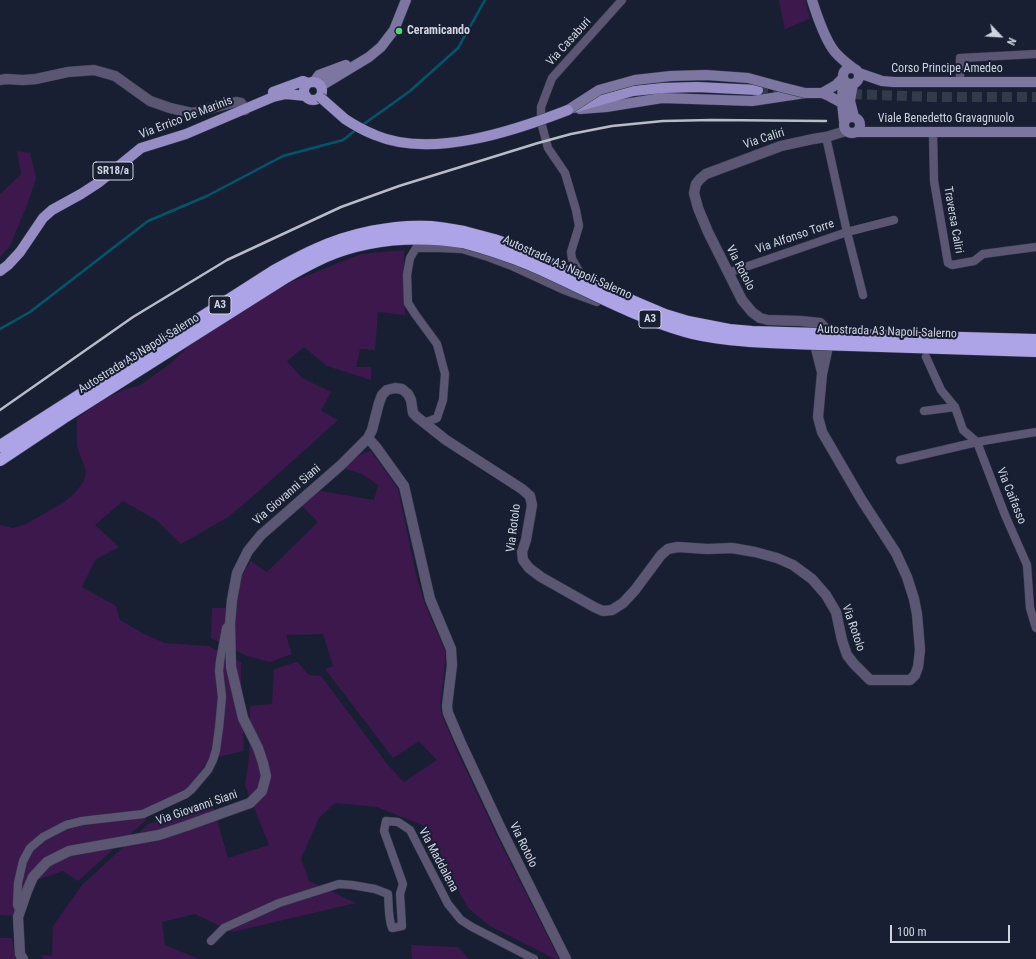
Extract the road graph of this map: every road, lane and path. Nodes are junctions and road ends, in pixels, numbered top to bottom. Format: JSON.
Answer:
{"nodes":[{"id":1,"x":401,"y":0,"type":"edge"},
{"id":2,"x":406,"y":0,"type":"edge"},
{"id":3,"x":622,"y":0,"type":"edge"},
{"id":4,"x":812,"y":0,"type":"edge"},
{"id":5,"x":837,"y":54,"type":"junction"},
{"id":6,"x":1036,"y":54,"type":"edge"},
{"id":7,"x":856,"y":70,"type":"junction"},
{"id":8,"x":843,"y":75,"type":"junction"},
{"id":9,"x":0,"y":80,"type":"edge"},
{"id":10,"x":960,"y":82,"type":"junction"},
{"id":11,"x":1036,"y":82,"type":"edge"},
{"id":12,"x":314,"y":84,"type":"junction"},
{"id":13,"x":853,"y":84,"type":"junction"},
{"id":14,"x":758,"y":90,"type":"tunnel mouth"},
{"id":15,"x":805,"y":93,"type":"junction"},
{"id":16,"x":822,"y":94,"type":"junction"},
{"id":17,"x":306,"y":96,"type":"junction"},
{"id":18,"x":320,"y":96,"type":"junction"},
{"id":19,"x":842,"y":103,"type":"junction"},
{"id":20,"x":248,"y":108,"type":"junction"},
{"id":21,"x":568,"y":110,"type":"junction"},
{"id":22,"x":850,"y":125,"type":"junction"},
{"id":23,"x":1036,"y":132,"type":"edge"},
{"id":24,"x":933,"y":133,"type":"junction"},
{"id":25,"x":826,"y":138,"type":"junction"},
{"id":26,"x":696,"y":184,"type":"joint"},
{"id":27,"x":894,"y":220,"type":"dead end"},
{"id":28,"x":847,"y":232,"type":"junction"},
{"id":29,"x":463,"y":237,"type":"junction"},
{"id":30,"x":1036,"y":247,"type":"edge"},
{"id":31,"x":0,"y":271,"type":"edge"},
{"id":32,"x":728,"y":272,"type":"junction"},
{"id":33,"x":863,"y":295,"type":"dead end"},
{"id":34,"x":801,"y":321,"type":"junction"},
{"id":35,"x":851,"y":340,"type":"junction"},
{"id":36,"x":1036,"y":340,"type":"edge"},
{"id":37,"x":1036,"y":351,"type":"edge"},
{"id":38,"x":926,"y":357,"type":"dead end"},
{"id":39,"x":822,"y":374,"type":"junction"},
{"id":40,"x":955,"y":407,"type":"junction"},
{"id":41,"x":924,"y":411,"type":"dead end"},
{"id":42,"x":424,"y":423,"type":"junction"},
{"id":43,"x":1036,"y":432,"type":"edge"},
{"id":44,"x":368,"y":438,"type":"junction"},
{"id":45,"x":977,"y":442,"type":"junction"},
{"id":46,"x":0,"y":446,"type":"edge"},
{"id":47,"x":0,"y":460,"type":"edge"},
{"id":48,"x":900,"y":460,"type":"dead end"},
{"id":49,"x":1033,"y":604,"type":"edge"},
{"id":50,"x":230,"y":624,"type":"junction"},
{"id":51,"x":1036,"y":628,"type":"edge"},
{"id":52,"x":20,"y":912,"type":"junction"},
{"id":53,"x":211,"y":941,"type":"dead end"},
{"id":54,"x":23,"y":959,"type":"edge"},
{"id":55,"x":534,"y":959,"type":"edge"},
{"id":56,"x":566,"y":959,"type":"edge"}],
"edges":[{"from":1,"to":12,"type":"main road"},
{"from":2,"to":12,"type":"main road"},
{"from":3,"to":42,"type":"street","name":"Via Casaburi"},
{"from":4,"to":5,"type":"main road","name":"Corso Principe Amedeo"},
{"from":5,"to":7,"type":"main road","name":"Corso Principe Amedeo"},
{"from":5,"to":8,"type":"main road","name":"Corso Principe Amedeo"},
{"from":6,"to":10,"type":"street"},
{"from":7,"to":8,"type":"main road"},
{"from":7,"to":10,"type":"main road","name":"Corso Principe Amedeo"},
{"from":7,"to":13,"type":"main road"},
{"from":8,"to":13,"type":"main road"},
{"from":8,"to":16,"type":"main road"},
{"from":8,"to":19,"type":"main road","name":"Corso Principe Amedeo"},
{"from":9,"to":20,"type":"street"},
{"from":10,"to":11,"type":"main road","name":"Corso Principe Amedeo"},
{"from":12,"to":17,"type":"main road"},
{"from":12,"to":18,"type":"main road"},
{"from":12,"to":20,"type":"main road"},
{"from":13,"to":22,"type":"main road"},
{"from":14,"to":21,"type":"main road"},
{"from":15,"to":16,"type":"main road"},
{"from":15,"to":21,"type":"main road","bridge":true},
{"from":15,"to":21,"type":"main road","bridge":true},
{"from":16,"to":19,"type":"main road"},
{"from":17,"to":18,"type":"main road","name":"Via Errico De Marinis","number":"SR18/a"},
{"from":17,"to":20,"type":"main road","name":"Via Errico De Marinis","number":"SR18/a"},
{"from":18,"to":21,"type":"main road","bridge":true},
{"from":19,"to":22,"type":"main road","name":"Corso Principe Amedeo"},
{"from":20,"to":31,"type":"main road","name":"Via Errico De Marinis","number":"SR18/a"},
{"from":22,"to":24,"type":"main road","name":"Viale Benedetto Gravagnuolo"},
{"from":22,"to":25,"type":"street","name":"Via Caliri"},
{"from":23,"to":24,"type":"main road","name":"Viale Benedetto Gravagnuolo"},
{"from":24,"to":30,"type":"street","name":"Traversa Caliri"},
{"from":25,"to":26,"type":"street","name":"Via Caliri"},
{"from":25,"to":28,"type":"street"},
{"from":26,"to":32,"type":"street","name":"Via Rotolo"},
{"from":27,"to":28,"type":"street","name":"Via Alfonso Torre"},
{"from":28,"to":32,"type":"street","name":"Via Alfonso Torre"},
{"from":28,"to":33,"type":"street"},
{"from":29,"to":35,"type":"highway","name":"Autostrada A3 Napoli-Salerno","number":"A3","bridge":true},
{"from":29,"to":46,"type":"highway","name":"Autostrada A3 Napoli-Salerno","number":"A3"},
{"from":29,"to":47,"type":"highway","name":"Autostrada A3 Napoli-Salerno","number":"A3"},
{"from":32,"to":34,"type":"street","name":"Via Rotolo"},
{"from":34,"to":39,"type":"street","name":"Via Rotolo"},
{"from":34,"to":39,"type":"street","name":"Via Rotolo"},
{"from":35,"to":36,"type":"highway","name":"Autostrada A3 Napoli-Salerno","number":"A3"},
{"from":35,"to":37,"type":"highway","name":"Autostrada A3 Napoli-Salerno","number":"A3"},
{"from":38,"to":40,"type":"street"},
{"from":39,"to":42,"type":"street","name":"Via Rotolo"},
{"from":40,"to":41,"type":"street"},
{"from":40,"to":45,"type":"street"},
{"from":42,"to":44,"type":"street","name":"Via Rotolo"},
{"from":43,"to":45,"type":"street"},
{"from":44,"to":50,"type":"street","name":"Via Giovanni Siani"},
{"from":44,"to":56,"type":"street","name":"Via Rotolo"},
{"from":45,"to":48,"type":"street"},
{"from":45,"to":49,"type":"street","name":"Via Caifasso"},
{"from":49,"to":51,"type":"street","name":"Via Caifasso"},
{"from":50,"to":52,"type":"street"},
{"from":50,"to":52,"type":"street","name":"Via Giovanni Siani"},
{"from":52,"to":54,"type":"street","name":"Via Giovanni Siani"},
{"from":53,"to":55,"type":"street","name":"Via Maddalena"}]}
